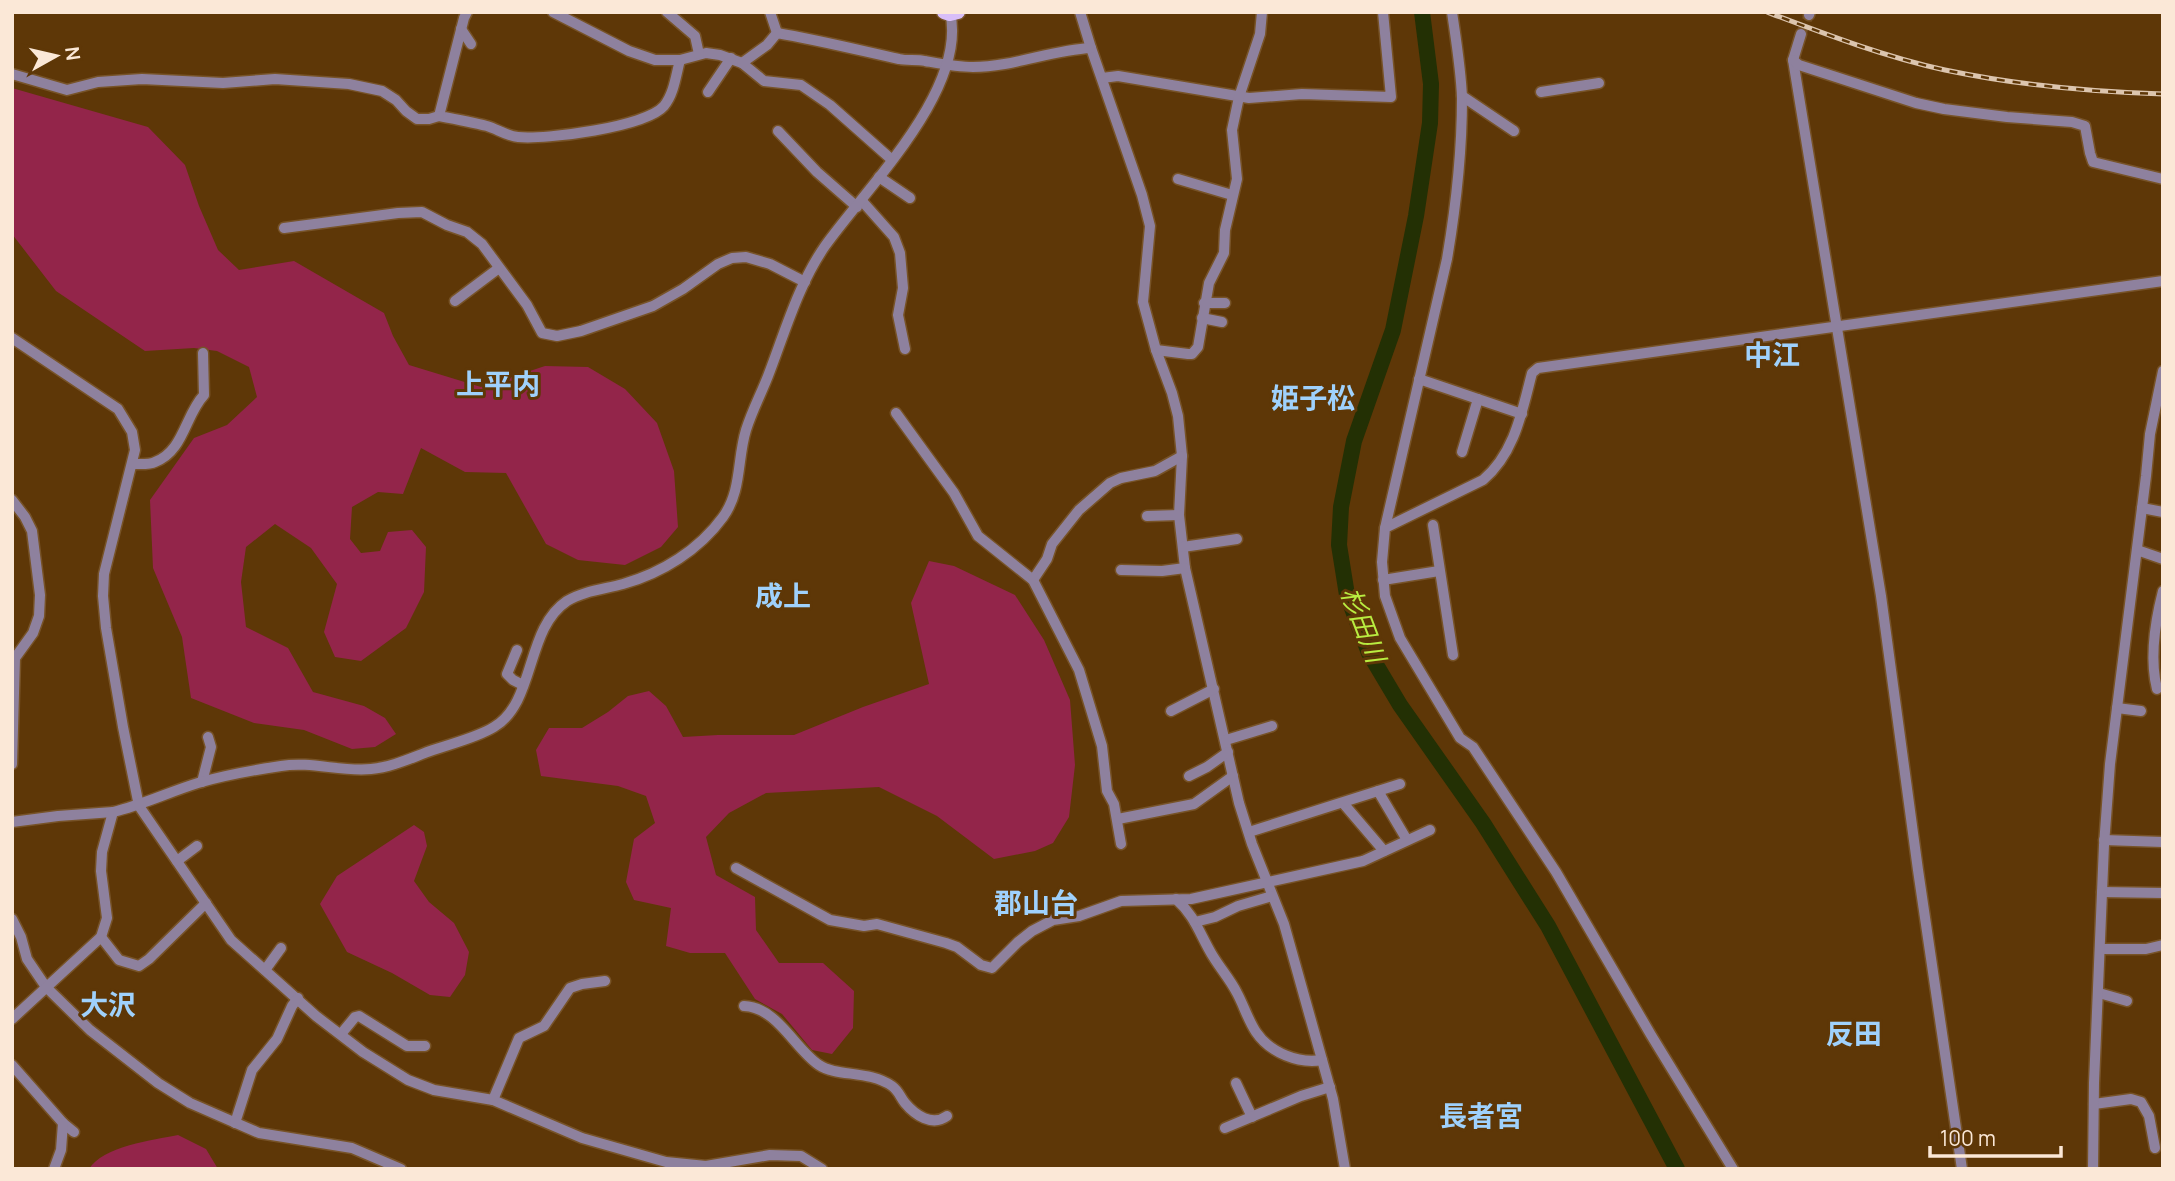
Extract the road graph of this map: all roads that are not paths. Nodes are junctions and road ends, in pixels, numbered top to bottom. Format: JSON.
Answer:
{"nodes":[{"id":1,"x":467,"y":12,"type":"edge"},
{"id":2,"x":552,"y":12,"type":"edge"},
{"id":3,"x":667,"y":12,"type":"edge"},
{"id":4,"x":689,"y":12,"type":"edge"},
{"id":5,"x":770,"y":12,"type":"edge"},
{"id":6,"x":1080,"y":12,"type":"edge"},
{"id":7,"x":1262,"y":12,"type":"edge"},
{"id":8,"x":1383,"y":12,"type":"edge"},
{"id":9,"x":1452,"y":12,"type":"edge"},
{"id":10,"x":951,"y":13,"type":"edge"},
{"id":11,"x":679,"y":22,"type":"junction"},
{"id":12,"x":461,"y":29,"type":"junction"},
{"id":13,"x":777,"y":33,"type":"junction"},
{"id":14,"x":1801,"y":34,"type":"tunnel mouth"},
{"id":15,"x":471,"y":44,"type":"dead end"},
{"id":16,"x":1091,"y":48,"type":"junction"},
{"id":17,"x":699,"y":54,"type":"junction"},
{"id":18,"x":731,"y":58,"type":"junction"},
{"id":19,"x":680,"y":60,"type":"junction"},
{"id":20,"x":1793,"y":60,"type":"junction"},
{"id":21,"x":742,"y":63,"type":"junction"},
{"id":22,"x":946,"y":65,"type":"junction"},
{"id":23,"x":12,"y":74,"type":"edge"},
{"id":24,"x":1102,"y":78,"type":"junction"},
{"id":25,"x":1599,"y":83,"type":"dead end"},
{"id":26,"x":708,"y":92,"type":"dead end"},
{"id":27,"x":1541,"y":92,"type":"dead end"},
{"id":28,"x":1462,"y":96,"type":"junction"},
{"id":29,"x":1240,"y":97,"type":"junction"},
{"id":30,"x":439,"y":116,"type":"junction"},
{"id":31,"x":778,"y":131,"type":"dead end"},
{"id":32,"x":1514,"y":131,"type":"dead end"},
{"id":33,"x":891,"y":159,"type":"junction"},
{"id":34,"x":878,"y":177,"type":"junction"},
{"id":35,"x":1178,"y":179,"type":"dead end"},
{"id":36,"x":2163,"y":179,"type":"edge"},
{"id":37,"x":1232,"y":195,"type":"junction"},
{"id":38,"x":910,"y":198,"type":"dead end"},
{"id":39,"x":1157,"y":203,"type":"dead end"},
{"id":40,"x":859,"y":204,"type":"junction"},
{"id":41,"x":1147,"y":216,"type":"junction"},
{"id":42,"x":284,"y":228,"type":"dead end"},
{"id":43,"x":499,"y":268,"type":"junction"},
{"id":44,"x":2163,"y":281,"type":"edge"},
{"id":45,"x":805,"y":282,"type":"junction"},
{"id":46,"x":455,"y":301,"type":"dead end"},
{"id":47,"x":1204,"y":303,"type":"junction"},
{"id":48,"x":1225,"y":303,"type":"dead end"},
{"id":49,"x":1202,"y":318,"type":"junction"},
{"id":50,"x":1222,"y":322,"type":"dead end"},
{"id":51,"x":1837,"y":327,"type":"junction"},
{"id":52,"x":12,"y":338,"type":"edge"},
{"id":53,"x":905,"y":349,"type":"dead end"},
{"id":54,"x":1156,"y":349,"type":"junction"},
{"id":55,"x":203,"y":353,"type":"dead end"},
{"id":56,"x":2163,"y":371,"type":"edge"},
{"id":57,"x":1419,"y":379,"type":"junction"},
{"id":58,"x":1478,"y":399,"type":"junction"},
{"id":59,"x":896,"y":413,"type":"dead end"},
{"id":60,"x":1522,"y":414,"type":"junction"},
{"id":61,"x":2150,"y":434,"type":"junction"},
{"id":62,"x":2163,"y":435,"type":"edge"},
{"id":63,"x":1462,"y":452,"type":"dead end"},
{"id":64,"x":1182,"y":456,"type":"junction"},
{"id":65,"x":132,"y":464,"type":"junction"},
{"id":66,"x":12,"y":500,"type":"edge"},
{"id":67,"x":2142,"y":508,"type":"junction"},
{"id":68,"x":2163,"y":512,"type":"edge"},
{"id":69,"x":1179,"y":515,"type":"junction"},
{"id":70,"x":1147,"y":516,"type":"dead end"},
{"id":71,"x":1433,"y":525,"type":"dead end"},
{"id":72,"x":1385,"y":528,"type":"junction"},
{"id":73,"x":1237,"y":539,"type":"dead end"},
{"id":74,"x":1183,"y":547,"type":"junction"},
{"id":75,"x":2137,"y":550,"type":"junction"},
{"id":76,"x":2163,"y":559,"type":"edge"},
{"id":77,"x":1185,"y":568,"type":"junction"},
{"id":78,"x":1121,"y":570,"type":"dead end"},
{"id":79,"x":1439,"y":571,"type":"junction"},
{"id":80,"x":1033,"y":580,"type":"junction"},
{"id":81,"x":1383,"y":580,"type":"junction"},
{"id":82,"x":2163,"y":591,"type":"edge"},
{"id":83,"x":517,"y":650,"type":"dead end"},
{"id":84,"x":1453,"y":655,"type":"dead end"},
{"id":85,"x":523,"y":685,"type":"junction"},
{"id":86,"x":1214,"y":689,"type":"junction"},
{"id":87,"x":2157,"y":690,"type":"dead end"},
{"id":88,"x":2117,"y":708,"type":"junction"},
{"id":89,"x":1171,"y":710,"type":"dead end"},
{"id":90,"x":2141,"y":711,"type":"dead end"},
{"id":91,"x":1272,"y":726,"type":"dead end"},
{"id":92,"x":208,"y":737,"type":"dead end"},
{"id":93,"x":1226,"y":740,"type":"junction"},
{"id":94,"x":1228,"y":752,"type":"junction"},
{"id":95,"x":12,"y":764,"type":"edge"},
{"id":96,"x":1189,"y":776,"type":"dead end"},
{"id":97,"x":1233,"y":776,"type":"junction"},
{"id":98,"x":202,"y":782,"type":"junction"},
{"id":99,"x":1401,"y":784,"type":"dead end"},
{"id":100,"x":1378,"y":791,"type":"junction"},
{"id":101,"x":1343,"y":803,"type":"junction"},
{"id":102,"x":139,"y":806,"type":"junction"},
{"id":103,"x":113,"y":812,"type":"junction"},
{"id":104,"x":1118,"y":819,"type":"junction"},
{"id":105,"x":12,"y":822,"type":"edge"},
{"id":106,"x":1430,"y":830,"type":"dead end"},
{"id":107,"x":1249,"y":832,"type":"junction"},
{"id":108,"x":1407,"y":840,"type":"junction"},
{"id":109,"x":2104,"y":841,"type":"junction"},
{"id":110,"x":2163,"y":842,"type":"edge"},
{"id":111,"x":1121,"y":845,"type":"dead end"},
{"id":112,"x":197,"y":846,"type":"dead end"},
{"id":113,"x":1384,"y":851,"type":"junction"},
{"id":114,"x":177,"y":861,"type":"junction"},
{"id":115,"x":736,"y":868,"type":"dead end"},
{"id":116,"x":1266,"y":882,"type":"junction"},
{"id":117,"x":2102,"y":892,"type":"junction"},
{"id":118,"x":2163,"y":893,"type":"edge"},
{"id":119,"x":1272,"y":896,"type":"junction"},
{"id":120,"x":1176,"y":899,"type":"junction"},
{"id":121,"x":206,"y":903,"type":"junction"},
{"id":122,"x":12,"y":919,"type":"edge"},
{"id":123,"x":1195,"y":922,"type":"junction"},
{"id":124,"x":101,"y":937,"type":"junction"},
{"id":125,"x":2163,"y":946,"type":"edge"},
{"id":126,"x":281,"y":948,"type":"dead end"},
{"id":127,"x":2100,"y":949,"type":"junction"},
{"id":128,"x":265,"y":970,"type":"junction"},
{"id":129,"x":605,"y":981,"type":"dead end"},
{"id":130,"x":46,"y":987,"type":"junction"},
{"id":131,"x":2099,"y":992,"type":"junction"},
{"id":132,"x":298,"y":998,"type":"junction"},
{"id":133,"x":2126,"y":1001,"type":"dead end"},
{"id":134,"x":744,"y":1006,"type":"dead end"},
{"id":135,"x":12,"y":1019,"type":"edge"},
{"id":136,"x":341,"y":1034,"type":"junction"},
{"id":137,"x":425,"y":1046,"type":"dead end"},
{"id":138,"x":1322,"y":1060,"type":"junction"},
{"id":139,"x":12,"y":1065,"type":"edge"},
{"id":140,"x":1236,"y":1083,"type":"dead end"},
{"id":141,"x":1330,"y":1087,"type":"junction"},
{"id":142,"x":493,"y":1100,"type":"junction"},
{"id":143,"x":2094,"y":1104,"type":"junction"},
{"id":144,"x":947,"y":1116,"type":"dead end"},
{"id":145,"x":1252,"y":1117,"type":"junction"},
{"id":146,"x":63,"y":1123,"type":"junction"},
{"id":147,"x":235,"y":1123,"type":"junction"},
{"id":148,"x":1225,"y":1128,"type":"dead end"},
{"id":149,"x":74,"y":1132,"type":"dead end"},
{"id":150,"x":2155,"y":1148,"type":"dead end"},
{"id":151,"x":54,"y":1169,"type":"edge"},
{"id":152,"x":401,"y":1169,"type":"edge"},
{"id":153,"x":822,"y":1169,"type":"edge"},
{"id":154,"x":1345,"y":1169,"type":"edge"},
{"id":155,"x":1733,"y":1169,"type":"edge"},
{"id":156,"x":1962,"y":1169,"type":"edge"},
{"id":157,"x":2093,"y":1169,"type":"edge"}],
"edges":[{"from":1,"to":12,"type":"street"},
{"from":2,"to":19,"type":"street"},
{"from":3,"to":11,"type":"street"},
{"from":4,"to":11,"type":"street"},
{"from":5,"to":13,"type":"street"},
{"from":6,"to":16,"type":"street"},
{"from":7,"to":29,"type":"street"},
{"from":8,"to":29,"type":"street"},
{"from":9,"to":28,"type":"street"},
{"from":10,"to":22,"type":"street"},
{"from":11,"to":17,"type":"street"},
{"from":12,"to":15,"type":"street"},
{"from":12,"to":30,"type":"street"},
{"from":13,"to":21,"type":"street"},
{"from":13,"to":22,"type":"street"},
{"from":14,"to":20,"type":"street"},
{"from":16,"to":22,"type":"street"},
{"from":16,"to":24,"type":"street"},
{"from":17,"to":18,"type":"street"},
{"from":17,"to":19,"type":"street"},
{"from":18,"to":21,"type":"street"},
{"from":18,"to":26,"type":"street"},
{"from":19,"to":30,"type":"street"},
{"from":20,"to":36,"type":"street"},
{"from":20,"to":51,"type":"street"},
{"from":21,"to":33,"type":"street"},
{"from":22,"to":33,"type":"street"},
{"from":23,"to":30,"type":"street"},
{"from":24,"to":29,"type":"street"},
{"from":24,"to":41,"type":"street"},
{"from":25,"to":27,"type":"street"},
{"from":28,"to":32,"type":"street"},
{"from":28,"to":57,"type":"street"},
{"from":29,"to":37,"type":"street"},
{"from":31,"to":40,"type":"street"},
{"from":33,"to":34,"type":"street"},
{"from":34,"to":38,"type":"street"},
{"from":34,"to":40,"type":"street"},
{"from":35,"to":37,"type":"street"},
{"from":37,"to":47,"type":"street"},
{"from":39,"to":41,"type":"street"},
{"from":40,"to":45,"type":"street"},
{"from":40,"to":53,"type":"street"},
{"from":41,"to":54,"type":"street"},
{"from":42,"to":43,"type":"street"},
{"from":43,"to":45,"type":"street"},
{"from":43,"to":46,"type":"street"},
{"from":44,"to":51,"type":"street"},
{"from":45,"to":85,"type":"street"},
{"from":47,"to":48,"type":"street"},
{"from":47,"to":49,"type":"street"},
{"from":49,"to":50,"type":"street"},
{"from":49,"to":54,"type":"street"},
{"from":51,"to":60,"type":"street"},
{"from":51,"to":156,"type":"street"},
{"from":52,"to":65,"type":"street"},
{"from":54,"to":64,"type":"street"},
{"from":55,"to":65,"type":"street"},
{"from":56,"to":61,"type":"street"},
{"from":57,"to":58,"type":"street"},
{"from":57,"to":72,"type":"street"},
{"from":58,"to":60,"type":"street"},
{"from":58,"to":63,"type":"street"},
{"from":59,"to":80,"type":"street"},
{"from":60,"to":72,"type":"street"},
{"from":61,"to":62,"type":"street"},
{"from":61,"to":67,"type":"street"},
{"from":64,"to":69,"type":"street"},
{"from":64,"to":80,"type":"street"},
{"from":65,"to":102,"type":"street"},
{"from":66,"to":95,"type":"street"},
{"from":67,"to":68,"type":"street"},
{"from":67,"to":75,"type":"street"},
{"from":69,"to":70,"type":"street"},
{"from":69,"to":74,"type":"street"},
{"from":71,"to":79,"type":"street"},
{"from":72,"to":81,"type":"street"},
{"from":73,"to":74,"type":"street"},
{"from":74,"to":77,"type":"street"},
{"from":75,"to":76,"type":"street"},
{"from":75,"to":88,"type":"street"},
{"from":77,"to":78,"type":"street"},
{"from":77,"to":86,"type":"street"},
{"from":79,"to":81,"type":"street"},
{"from":79,"to":84,"type":"street"},
{"from":80,"to":104,"type":"street"},
{"from":81,"to":155,"type":"street"},
{"from":82,"to":87,"type":"street"},
{"from":83,"to":85,"type":"street"},
{"from":85,"to":98,"type":"street"},
{"from":86,"to":89,"type":"street"},
{"from":86,"to":93,"type":"street"},
{"from":88,"to":90,"type":"street"},
{"from":88,"to":109,"type":"street"},
{"from":91,"to":93,"type":"street"},
{"from":92,"to":98,"type":"street"},
{"from":93,"to":94,"type":"street"},
{"from":94,"to":96,"type":"street"},
{"from":94,"to":97,"type":"street"},
{"from":97,"to":104,"type":"street"},
{"from":97,"to":107,"type":"street"},
{"from":98,"to":102,"type":"street"},
{"from":99,"to":100,"type":"street"},
{"from":100,"to":101,"type":"street"},
{"from":100,"to":108,"type":"street"},
{"from":101,"to":107,"type":"street"},
{"from":101,"to":113,"type":"street"},
{"from":102,"to":103,"type":"street"},
{"from":102,"to":114,"type":"street"},
{"from":103,"to":105,"type":"street"},
{"from":103,"to":124,"type":"street"},
{"from":104,"to":111,"type":"street"},
{"from":106,"to":108,"type":"street"},
{"from":107,"to":116,"type":"street"},
{"from":108,"to":113,"type":"street"},
{"from":109,"to":110,"type":"street"},
{"from":109,"to":117,"type":"street"},
{"from":112,"to":114,"type":"street"},
{"from":113,"to":116,"type":"street"},
{"from":114,"to":121,"type":"street"},
{"from":115,"to":120,"type":"street"},
{"from":116,"to":119,"type":"street"},
{"from":116,"to":120,"type":"street"},
{"from":117,"to":118,"type":"street"},
{"from":117,"to":127,"type":"street"},
{"from":119,"to":123,"type":"street"},
{"from":119,"to":138,"type":"street"},
{"from":120,"to":123,"type":"street"},
{"from":121,"to":124,"type":"street"},
{"from":121,"to":128,"type":"street"},
{"from":122,"to":130,"type":"street"},
{"from":123,"to":138,"type":"street"},
{"from":124,"to":130,"type":"street"},
{"from":125,"to":127,"type":"street"},
{"from":126,"to":128,"type":"street"},
{"from":127,"to":131,"type":"street"},
{"from":128,"to":132,"type":"street"},
{"from":129,"to":142,"type":"street"},
{"from":130,"to":135,"type":"street"},
{"from":130,"to":147,"type":"street"},
{"from":131,"to":133,"type":"street"},
{"from":131,"to":143,"type":"street"},
{"from":132,"to":136,"type":"street"},
{"from":132,"to":147,"type":"street"},
{"from":134,"to":144,"type":"street"},
{"from":136,"to":137,"type":"street"},
{"from":136,"to":142,"type":"street"},
{"from":138,"to":141,"type":"street"},
{"from":139,"to":146,"type":"street"},
{"from":140,"to":145,"type":"street"},
{"from":141,"to":145,"type":"street"},
{"from":141,"to":154,"type":"street"},
{"from":142,"to":153,"type":"street"},
{"from":143,"to":150,"type":"street"},
{"from":143,"to":157,"type":"street"},
{"from":145,"to":148,"type":"street"},
{"from":146,"to":149,"type":"street"},
{"from":146,"to":151,"type":"street"},
{"from":147,"to":152,"type":"street"}]}
